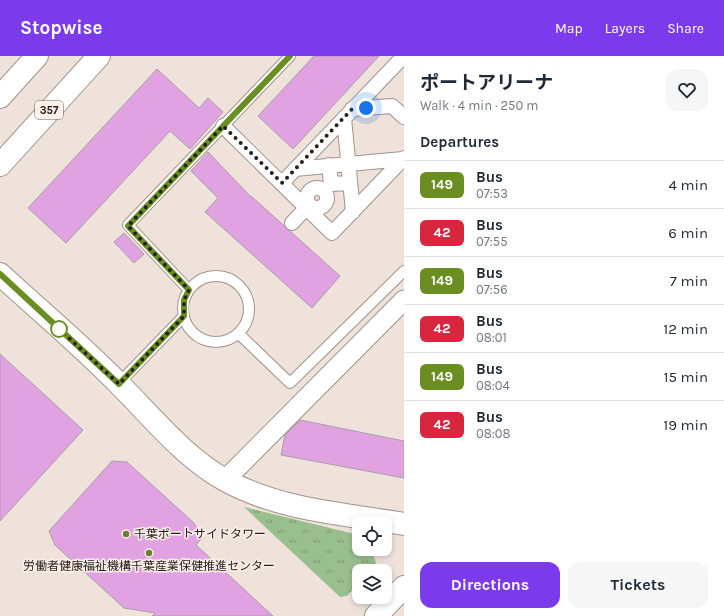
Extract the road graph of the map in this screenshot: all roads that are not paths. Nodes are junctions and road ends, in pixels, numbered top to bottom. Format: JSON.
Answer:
{"nodes":[{"id":1,"x":37,"y":56,"type":"edge"},
{"id":2,"x":99,"y":56,"type":"edge"},
{"id":3,"x":290,"y":56,"type":"edge"},
{"id":4,"x":400,"y":60,"type":"edge"},
{"id":5,"x":0,"y":97,"type":"edge"},
{"id":6,"x":348,"y":114,"type":"junction"},
{"id":7,"x":404,"y":117,"type":"edge"},
{"id":8,"x":223,"y":126,"type":"junction"},
{"id":9,"x":403,"y":159,"type":"edge"},
{"id":10,"x":0,"y":165,"type":"edge"},
{"id":11,"x":329,"y":165,"type":"junction"},
{"id":12,"x":295,"y":169,"type":"junction"},
{"id":13,"x":350,"y":182,"type":"junction"},
{"id":14,"x":282,"y":183,"type":"junction"},
{"id":15,"x":328,"y":187,"type":"junction"},
{"id":16,"x":308,"y":206,"type":"junction"},
{"id":17,"x":353,"y":212,"type":"junction"},
{"id":18,"x":292,"y":223,"type":"dead end"},
{"id":19,"x":404,"y":270,"type":"edge"},
{"id":20,"x":0,"y":274,"type":"edge"},
{"id":21,"x":388,"y":286,"type":"junction"},
{"id":22,"x":189,"y":290,"type":"junction"},
{"id":23,"x":403,"y":300,"type":"edge"},
{"id":24,"x":184,"y":316,"type":"junction"},
{"id":25,"x":238,"y":333,"type":"junction"},
{"id":26,"x":119,"y":384,"type":"junction"},
{"id":27,"x":225,"y":480,"type":"junction"},
{"id":28,"x":404,"y":524,"type":"edge"},
{"id":29,"x":404,"y":587,"type":"edge"},
{"id":30,"x":376,"y":616,"type":"edge"}],
"edges":[{"from":1,"to":5,"type":"main road"},
{"from":2,"to":10,"type":"main road","number":"357"},
{"from":3,"to":8,"type":"lane"},
{"from":4,"to":6,"type":"street"},
{"from":6,"to":7,"type":"street"},
{"from":6,"to":12,"type":"street"},
{"from":6,"to":13,"type":"street"},
{"from":8,"to":14,"type":"street"},
{"from":8,"to":22,"type":"lane"},
{"from":9,"to":11,"type":"street"},
{"from":9,"to":17,"type":"street"},
{"from":11,"to":12,"type":"street"},
{"from":11,"to":15,"type":"street"},
{"from":12,"to":14,"type":"street"},
{"from":13,"to":15,"type":"street"},
{"from":13,"to":17,"type":"street"},
{"from":14,"to":16,"type":"street"},
{"from":15,"to":16,"type":"street"},
{"from":16,"to":17,"type":"street"},
{"from":16,"to":18,"type":"street"},
{"from":19,"to":21,"type":"lane"},
{"from":20,"to":26,"type":"main road"},
{"from":21,"to":23,"type":"lane"},
{"from":21,"to":25,"type":"lane"},
{"from":22,"to":24,"type":"lane"},
{"from":22,"to":25,"type":"lane"},
{"from":23,"to":27,"type":"street"},
{"from":24,"to":25,"type":"lane"},
{"from":24,"to":26,"type":"lane"},
{"from":26,"to":27,"type":"main road"},
{"from":27,"to":28,"type":"main road"},
{"from":29,"to":30,"type":"main road"}]}
